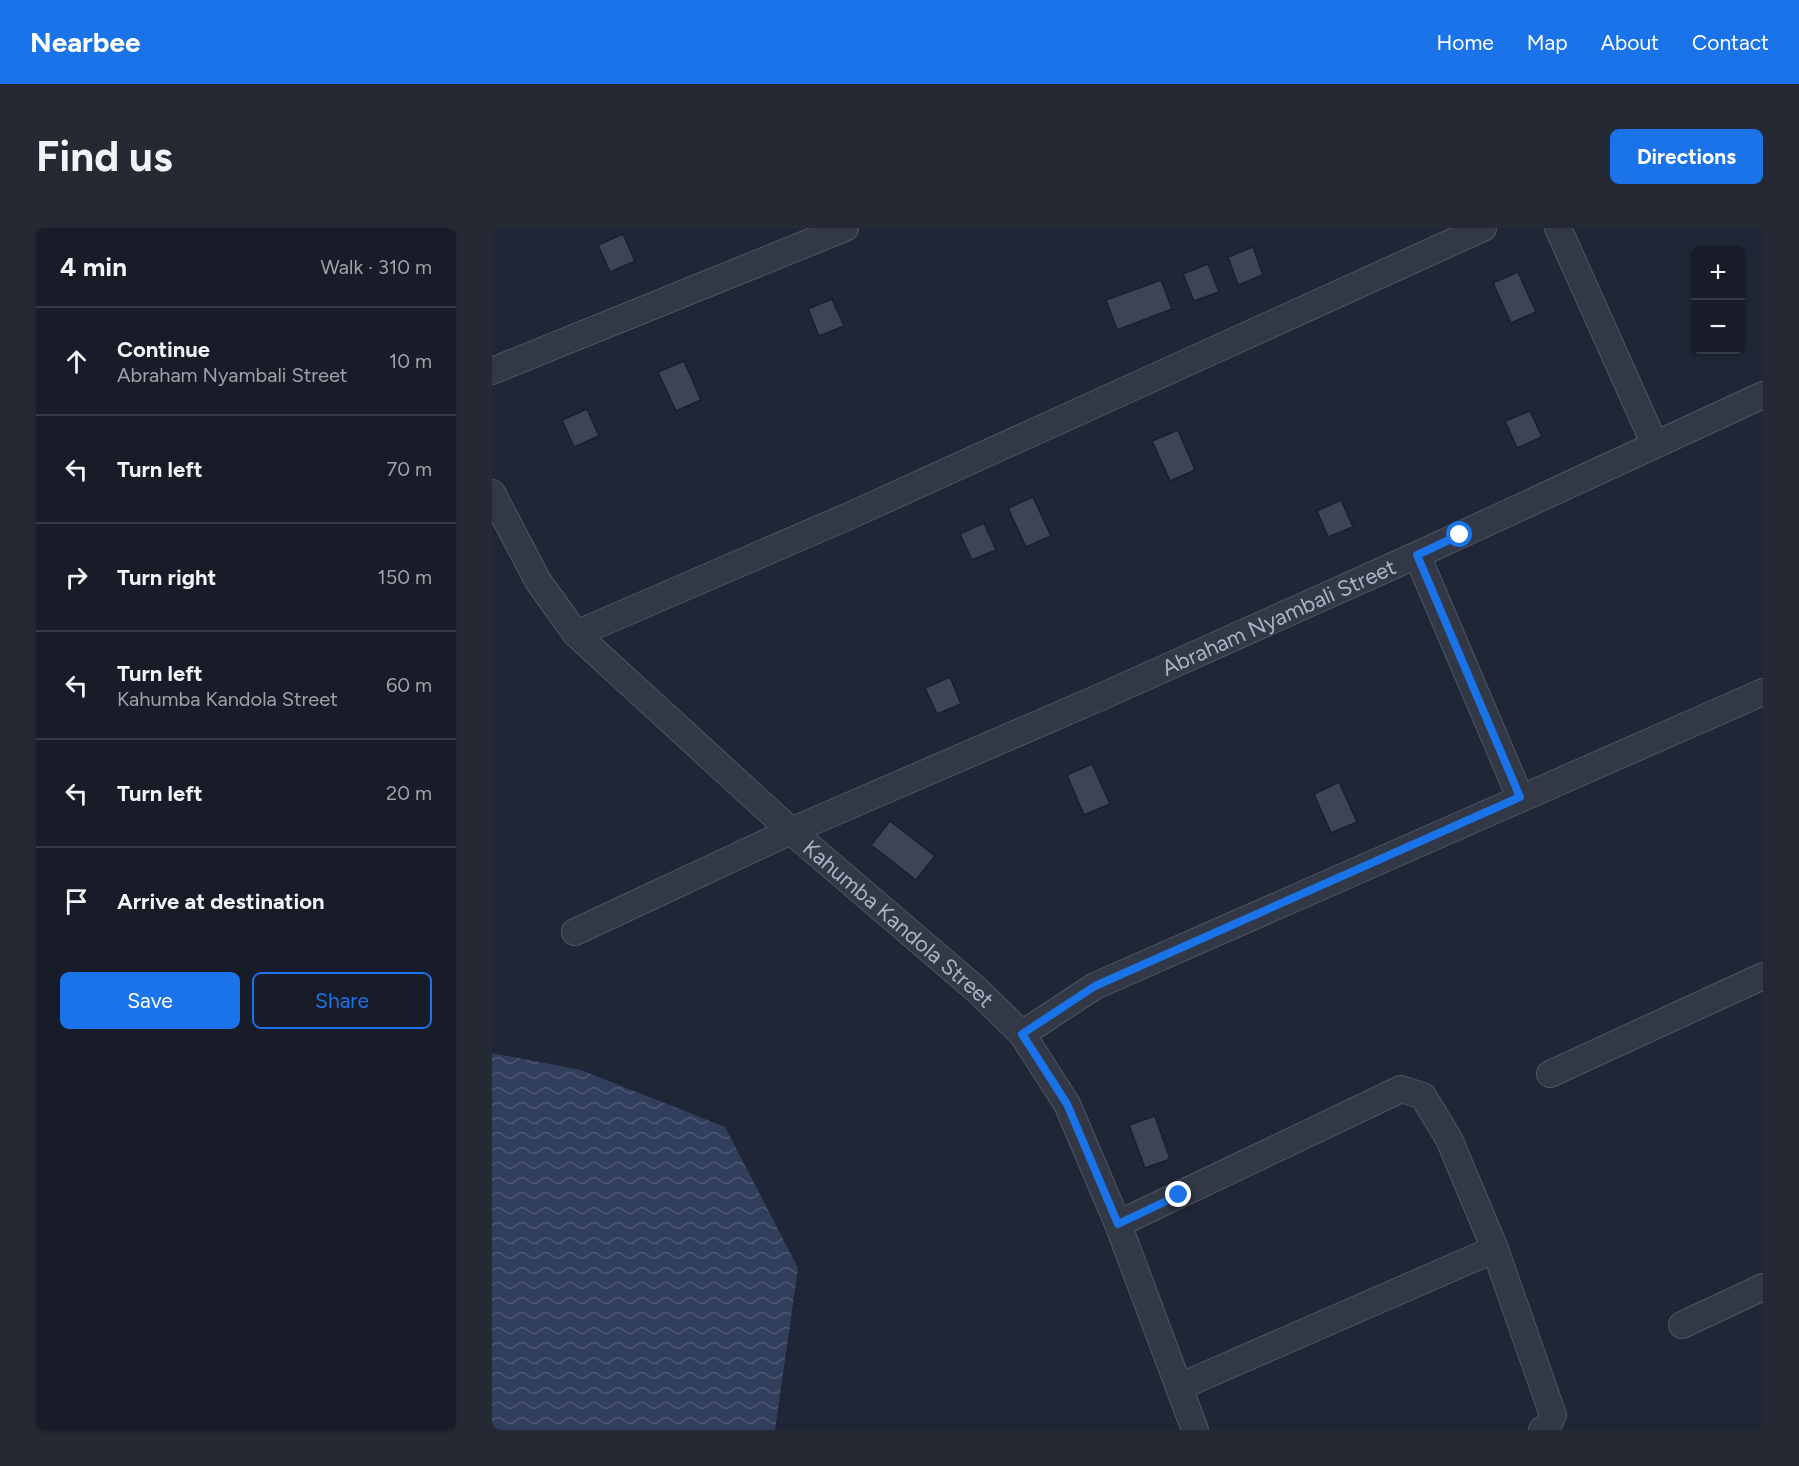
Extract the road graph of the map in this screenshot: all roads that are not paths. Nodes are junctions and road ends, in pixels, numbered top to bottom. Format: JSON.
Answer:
{"nodes":[{"id":1,"x":845,"y":228,"type":"edge"},
{"id":2,"x":1483,"y":228,"type":"edge"},
{"id":3,"x":1558,"y":228,"type":"edge"},
{"id":4,"x":492,"y":371,"type":"edge"},
{"id":5,"x":1763,"y":395,"type":"edge"},
{"id":6,"x":1655,"y":445,"type":"junction"},
{"id":7,"x":492,"y":493,"type":"edge"},
{"id":8,"x":1417,"y":555,"type":"junction"},
{"id":9,"x":576,"y":634,"type":"junction"},
{"id":10,"x":1763,"y":692,"type":"edge"},
{"id":11,"x":1520,"y":797,"type":"junction"},
{"id":12,"x":791,"y":831,"type":"junction"},
{"id":13,"x":575,"y":932,"type":"dead end"},
{"id":14,"x":1763,"y":976,"type":"edge"},
{"id":15,"x":1022,"y":1034,"type":"junction"},
{"id":16,"x":1550,"y":1074,"type":"dead end"},
{"id":17,"x":1118,"y":1224,"type":"junction"},
{"id":18,"x":1495,"y":1249,"type":"junction"},
{"id":19,"x":1763,"y":1287,"type":"edge"},
{"id":20,"x":1682,"y":1324,"type":"dead end"},
{"id":21,"x":1179,"y":1387,"type":"junction"},
{"id":22,"x":1195,"y":1430,"type":"edge"},
{"id":23,"x":1542,"y":1430,"type":"edge"}],
"edges":[{"from":1,"to":4,"type":"street"},
{"from":2,"to":9,"type":"street"},
{"from":3,"to":6,"type":"street"},
{"from":5,"to":6,"type":"street","name":"Abraham Nyambali Street"},
{"from":6,"to":8,"type":"street","name":"Abraham Nyambali Street"},
{"from":7,"to":9,"type":"street","name":"Kahumba Kandola Street"},
{"from":8,"to":11,"type":"street"},
{"from":8,"to":12,"type":"street","name":"Abraham Nyambali Street"},
{"from":9,"to":12,"type":"street","name":"Kahumba Kandola Street"},
{"from":10,"to":11,"type":"street"},
{"from":11,"to":15,"type":"street"},
{"from":12,"to":13,"type":"street","name":"Abraham Nyambali Street"},
{"from":12,"to":15,"type":"street","name":"Kahumba Kandola Street"},
{"from":14,"to":16,"type":"street"},
{"from":15,"to":17,"type":"street","name":"Kahumba Kandola Street"},
{"from":17,"to":18,"type":"street"},
{"from":17,"to":21,"type":"street","name":"Kahumba Kandola Street"},
{"from":18,"to":21,"type":"street"},
{"from":18,"to":23,"type":"street"},
{"from":19,"to":20,"type":"street"},
{"from":21,"to":22,"type":"street","name":"Kahumba Kandola Street"}]}
